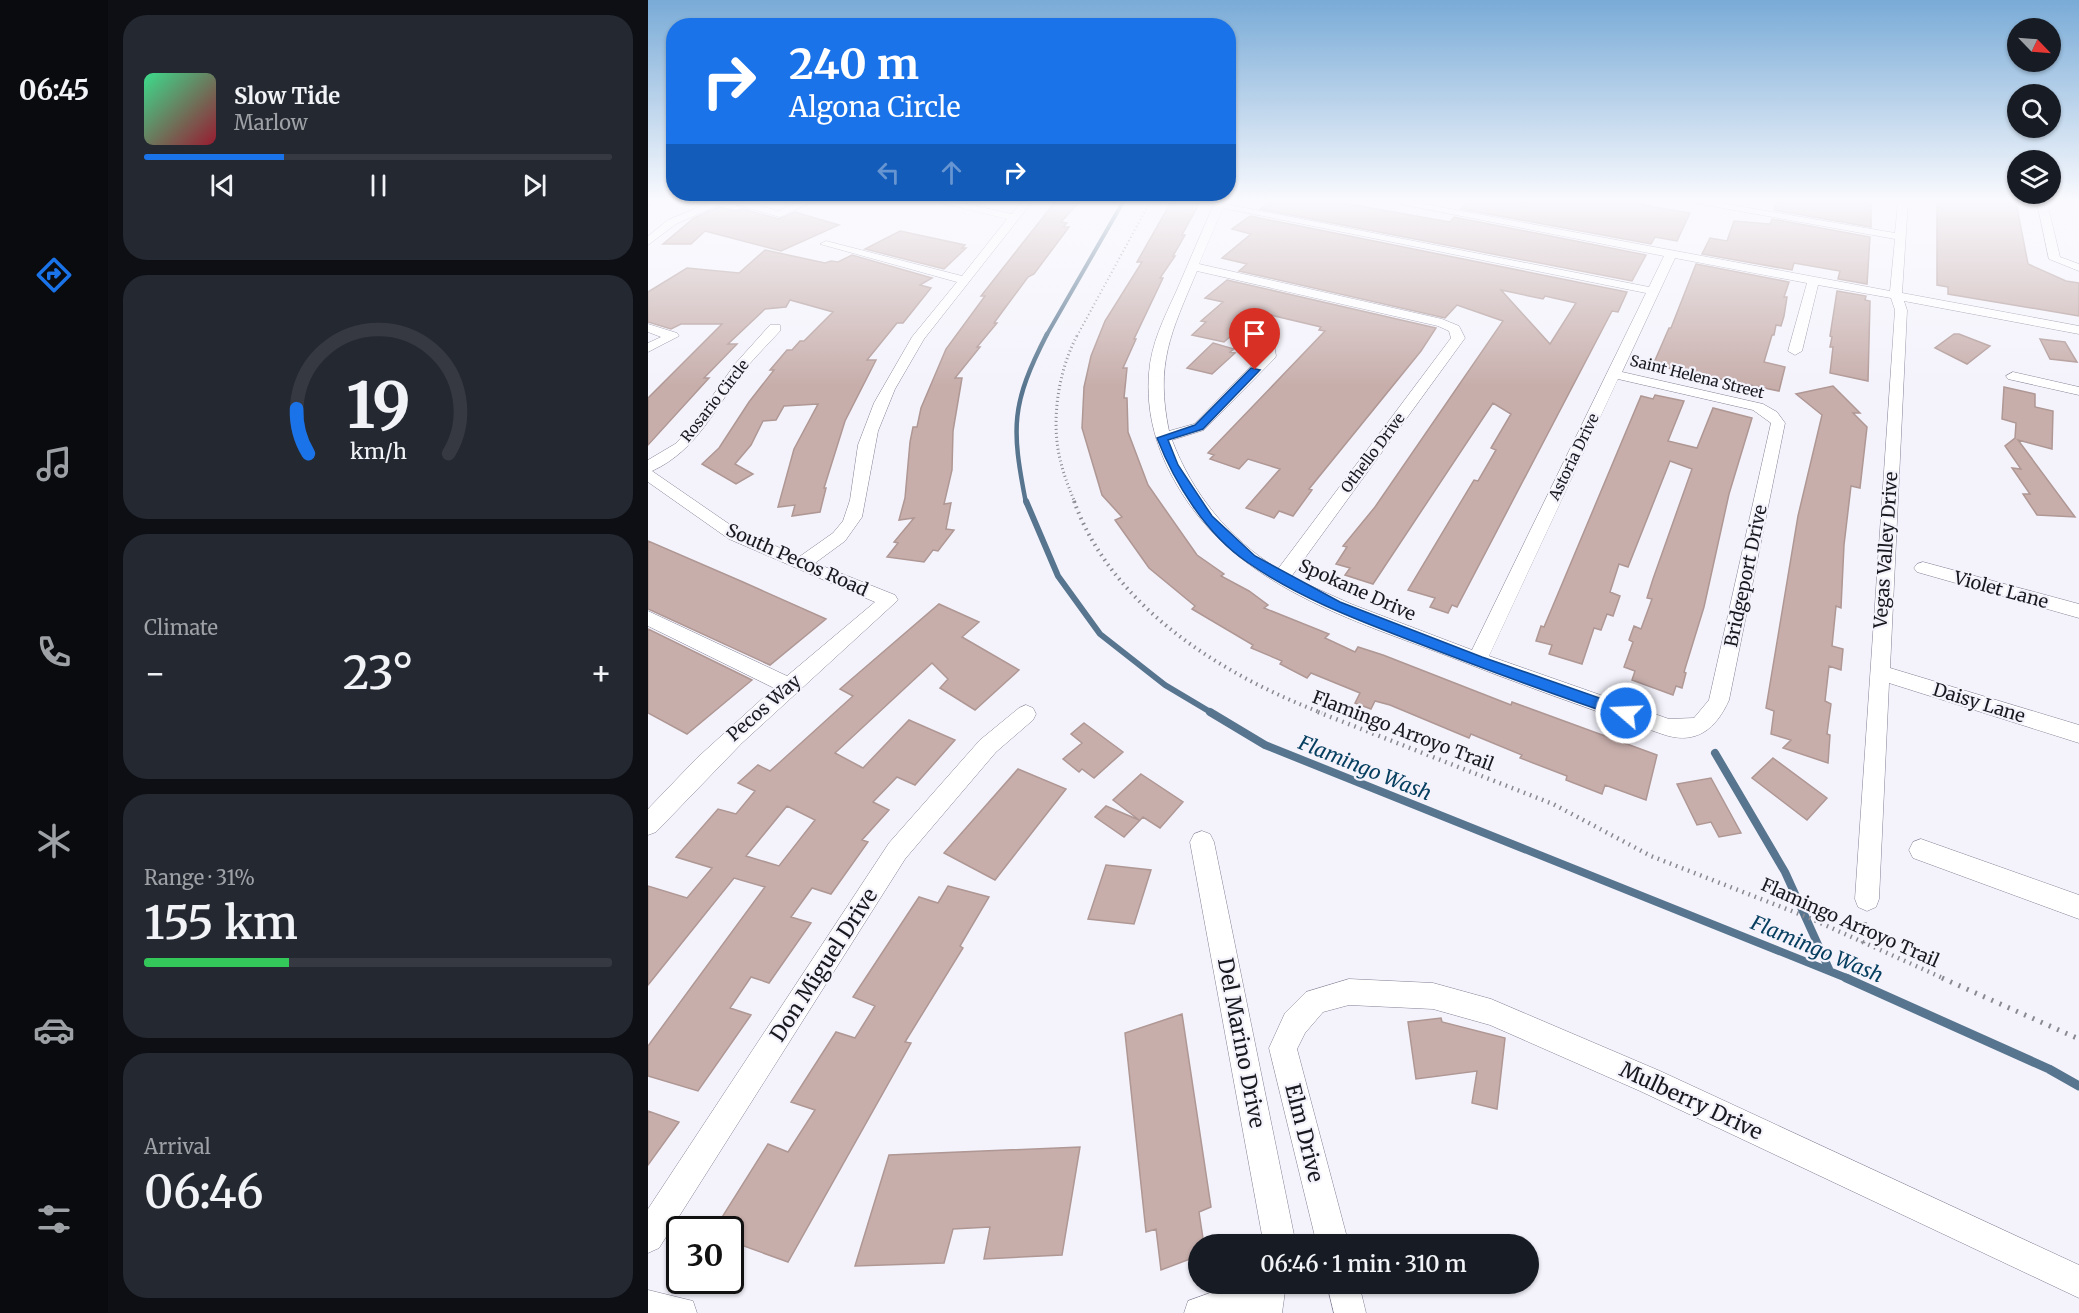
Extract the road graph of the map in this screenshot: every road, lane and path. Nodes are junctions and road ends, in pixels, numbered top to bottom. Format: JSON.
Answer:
{"nodes":[{"id":1,"x":900,"y":263,"type":"edge"},
{"id":2,"x":978,"y":263,"type":"edge"},
{"id":3,"x":1116,"y":263,"type":"edge"},
{"id":4,"x":1192,"y":263,"type":"edge"},
{"id":5,"x":1517,"y":263,"type":"edge"},
{"id":6,"x":1666,"y":263,"type":"edge"},
{"id":7,"x":1720,"y":263,"type":"edge"},
{"id":8,"x":1898,"y":263,"type":"edge"},
{"id":9,"x":2062,"y":263,"type":"edge"},
{"id":10,"x":1191,"y":266,"type":"junction"},
{"id":11,"x":2079,"y":268,"type":"edge"},
{"id":12,"x":965,"y":280,"type":"junction"},
{"id":13,"x":1813,"y":281,"type":"junction"},
{"id":14,"x":1653,"y":291,"type":"junction"},
{"id":15,"x":1896,"y":296,"type":"junction"},
{"id":16,"x":648,"y":328,"type":"edge"},
{"id":17,"x":775,"y":328,"type":"dead end"},
{"id":18,"x":2079,"y":330,"type":"edge"},
{"id":19,"x":1268,"y":341,"type":"dead end"},
{"id":20,"x":648,"y":348,"type":"edge"},
{"id":21,"x":1795,"y":351,"type":"dead end"},
{"id":22,"x":1614,"y":374,"type":"junction"},
{"id":23,"x":2013,"y":376,"type":"dead end"},
{"id":24,"x":2079,"y":391,"type":"edge"},
{"id":25,"x":1772,"y":415,"type":"joint"},
{"id":26,"x":1162,"y":438,"type":"junction"},
{"id":27,"x":648,"y":467,"type":"edge"},
{"id":28,"x":648,"y":475,"type":"edge"},
{"id":29,"x":803,"y":563,"type":"junction"},
{"id":30,"x":1923,"y":568,"type":"dead end"},
{"id":31,"x":1281,"y":577,"type":"junction"},
{"id":32,"x":889,"y":600,"type":"joint"},
{"id":33,"x":2079,"y":611,"type":"edge"},
{"id":34,"x":648,"y":618,"type":"edge"},
{"id":35,"x":1477,"y":660,"type":"junction"},
{"id":36,"x":1879,"y":672,"type":"junction"},
{"id":37,"x":789,"y":686,"type":"junction"},
{"id":38,"x":1026,"y":714,"type":"dead end"},
{"id":39,"x":1695,"y":729,"type":"joint"},
{"id":40,"x":2079,"y":734,"type":"edge"},
{"id":41,"x":648,"y":825,"type":"edge"},
{"id":42,"x":1202,"y":842,"type":"dead end"},
{"id":43,"x":1921,"y":850,"type":"dead end"},
{"id":44,"x":1867,"y":899,"type":"dead end"},
{"id":45,"x":2079,"y":907,"type":"edge"},
{"id":46,"x":1295,"y":1023,"type":"joint"},
{"id":47,"x":2079,"y":1039,"type":"edge"},
{"id":48,"x":1278,"y":1234,"type":"edge"},
{"id":49,"x":1330,"y":1234,"type":"edge"},
{"id":50,"x":648,"y":1237,"type":"edge"},
{"id":51,"x":2079,"y":1282,"type":"edge"},
{"id":52,"x":1345,"y":1294,"type":"edge"},
{"id":53,"x":1268,"y":1295,"type":"edge"},
{"id":54,"x":648,"y":1306,"type":"edge"},
{"id":55,"x":681,"y":1313,"type":"edge"},
{"id":56,"x":1200,"y":1313,"type":"edge"},
{"id":57,"x":1350,"y":1313,"type":"edge"}],
"edges":[{"from":1,"to":12,"type":"street"},
{"from":2,"to":12,"type":"street"},
{"from":3,"to":47,"type":"path","name":"Flamingo Arroyo Trail"},
{"from":4,"to":10,"type":"street","name":"Spokane Drive"},
{"from":5,"to":14,"type":"street"},
{"from":6,"to":14,"type":"street","name":"Astoria Drive"},
{"from":7,"to":13,"type":"street"},
{"from":8,"to":15,"type":"street","name":"Vegas Valley Drive"},
{"from":9,"to":11,"type":"street"},
{"from":10,"to":26,"type":"street","name":"Spokane Drive"},
{"from":10,"to":31,"type":"street","name":"Othello Drive"},
{"from":12,"to":29,"type":"street"},
{"from":13,"to":15,"type":"street"},
{"from":13,"to":21,"type":"street"},
{"from":14,"to":22,"type":"street","name":"Astoria Drive"},
{"from":15,"to":18,"type":"street"},
{"from":15,"to":36,"type":"street","name":"Vegas Valley Drive"},
{"from":16,"to":20,"type":"street"},
{"from":17,"to":27,"type":"street","name":"Rosario Circle"},
{"from":19,"to":26,"type":"street"},
{"from":22,"to":25,"type":"street","name":"Saint Helena Street"},
{"from":22,"to":35,"type":"street","name":"Astoria Drive"},
{"from":23,"to":24,"type":"street"},
{"from":25,"to":39,"type":"street","name":"Bridgeport Drive"},
{"from":26,"to":31,"type":"street","name":"Spokane Drive"},
{"from":28,"to":29,"type":"street","name":"South Pecos Road"},
{"from":29,"to":32,"type":"street","name":"South Pecos Road"},
{"from":30,"to":33,"type":"street","name":"Violet Lane"},
{"from":31,"to":35,"type":"street","name":"Spokane Drive"},
{"from":32,"to":37,"type":"street","name":"Pecos Way"},
{"from":34,"to":37,"type":"street"},
{"from":35,"to":39,"type":"street","name":"Spokane Drive"},
{"from":36,"to":40,"type":"street","name":"Daisy Lane"},
{"from":36,"to":44,"type":"street","name":"Vegas Valley Drive"},
{"from":37,"to":41,"type":"street","name":"Pecos Way"},
{"from":38,"to":50,"type":"street","name":"Don Miguel Drive"},
{"from":42,"to":48,"type":"street","name":"Del Marino Drive"},
{"from":43,"to":45,"type":"street"},
{"from":46,"to":49,"type":"street","name":"Elm Drive"},
{"from":46,"to":51,"type":"street","name":"Mulberry Drive"},
{"from":52,"to":57,"type":"street"},
{"from":53,"to":56,"type":"street"},
{"from":54,"to":55,"type":"street"}]}
